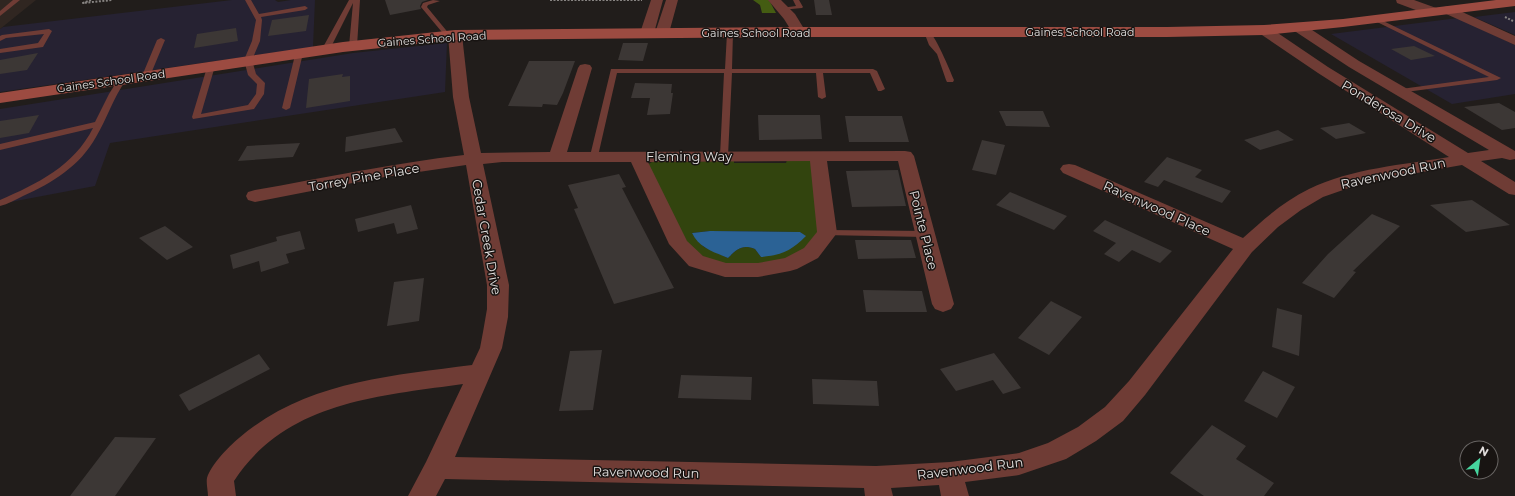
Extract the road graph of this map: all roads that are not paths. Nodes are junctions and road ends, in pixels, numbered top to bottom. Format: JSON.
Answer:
{"nodes":[{"id":1,"x":11,"y":0,"type":"edge"},
{"id":2,"x":17,"y":0,"type":"edge"},
{"id":3,"x":248,"y":0,"type":"edge"},
{"id":4,"x":352,"y":0,"type":"edge"},
{"id":5,"x":357,"y":0,"type":"edge"},
{"id":6,"x":656,"y":0,"type":"edge"},
{"id":7,"x":672,"y":0,"type":"edge"},
{"id":8,"x":796,"y":0,"type":"edge"},
{"id":9,"x":1402,"y":0,"type":"edge"},
{"id":10,"x":437,"y":1,"type":"dead end"},
{"id":11,"x":1515,"y":2,"type":"edge"},
{"id":12,"x":778,"y":5,"type":"edge"},
{"id":13,"x":305,"y":8,"type":"dead end"},
{"id":14,"x":1442,"y":11,"type":"junction"},
{"id":15,"x":0,"y":14,"type":"edge"},
{"id":16,"x":257,"y":16,"type":"junction"},
{"id":17,"x":1375,"y":19,"type":"junction"},
{"id":18,"x":1298,"y":27,"type":"junction"},
{"id":19,"x":1264,"y":30,"type":"junction"},
{"id":20,"x":799,"y":32,"type":"junction"},
{"id":21,"x":927,"y":32,"type":"junction"},
{"id":22,"x":654,"y":33,"type":"junction"},
{"id":23,"x":730,"y":33,"type":"junction"},
{"id":24,"x":452,"y":35,"type":"junction"},
{"id":25,"x":0,"y":39,"type":"edge"},
{"id":26,"x":161,"y":40,"type":"dead end"},
{"id":27,"x":1515,"y":41,"type":"edge"},
{"id":28,"x":353,"y":46,"type":"junction"},
{"id":29,"x":326,"y":50,"type":"junction"},
{"id":30,"x":0,"y":51,"type":"edge"},
{"id":31,"x":299,"y":53,"type":"junction"},
{"id":32,"x":248,"y":60,"type":"junction"},
{"id":33,"x":211,"y":66,"type":"junction"},
{"id":34,"x":585,"y":68,"type":"dead end"},
{"id":35,"x":728,"y":71,"type":"junction"},
{"id":36,"x":819,"y":71,"type":"junction"},
{"id":37,"x":146,"y":76,"type":"junction"},
{"id":38,"x":122,"y":80,"type":"junction"},
{"id":39,"x":950,"y":80,"type":"dead end"},
{"id":40,"x":881,"y":89,"type":"dead end"},
{"id":41,"x":1400,"y":91,"type":"junction"},
{"id":42,"x":822,"y":97,"type":"dead end"},
{"id":43,"x":0,"y":98,"type":"edge"},
{"id":44,"x":286,"y":108,"type":"dead end"},
{"id":45,"x":98,"y":124,"type":"junction"},
{"id":46,"x":0,"y":147,"type":"edge"},
{"id":47,"x":1510,"y":155,"type":"edge"},
{"id":48,"x":594,"y":156,"type":"junction"},
{"id":49,"x":724,"y":156,"type":"junction"},
{"id":50,"x":818,"y":156,"type":"junction"},
{"id":51,"x":905,"y":156,"type":"joint"},
{"id":52,"x":557,"y":157,"type":"junction"},
{"id":53,"x":637,"y":157,"type":"junction"},
{"id":54,"x":473,"y":158,"type":"junction"},
{"id":55,"x":1467,"y":159,"type":"junction"},
{"id":56,"x":1069,"y":169,"type":"dead end"},
{"id":57,"x":1515,"y":190,"type":"edge"},
{"id":58,"x":255,"y":196,"type":"dead end"},
{"id":59,"x":0,"y":203,"type":"edge"},
{"id":60,"x":827,"y":233,"type":"junction"},
{"id":61,"x":925,"y":234,"type":"junction"},
{"id":62,"x":1245,"y":246,"type":"junction"},
{"id":63,"x":943,"y":304,"type":"dead end"},
{"id":64,"x":480,"y":373,"type":"junction"},
{"id":65,"x":437,"y":468,"type":"junction"},
{"id":66,"x":953,"y":484,"type":"edge"},
{"id":67,"x":878,"y":486,"type":"edge"},
{"id":68,"x":222,"y":496,"type":"edge"},
{"id":69,"x":422,"y":496,"type":"edge"}],
"edges":[{"from":1,"to":2,"type":"lane"},
{"from":2,"to":15,"type":"lane"},
{"from":3,"to":16,"type":"lane"},
{"from":4,"to":29,"type":"lane"},
{"from":5,"to":28,"type":"lane"},
{"from":6,"to":22,"type":"street"},
{"from":7,"to":22,"type":"street"},
{"from":8,"to":12,"type":"lane"},
{"from":9,"to":14,"type":"street"},
{"from":10,"to":24,"type":"lane"},
{"from":11,"to":14,"type":"main road","name":"Gaines School Road"},
{"from":12,"to":20,"type":"street"},
{"from":13,"to":16,"type":"lane"},
{"from":14,"to":17,"type":"main road","name":"Gaines School Road"},
{"from":14,"to":27,"type":"street"},
{"from":16,"to":32,"type":"lane"},
{"from":17,"to":18,"type":"main road","name":"Gaines School Road"},
{"from":17,"to":41,"type":"lane"},
{"from":18,"to":19,"type":"main road","name":"Gaines School Road"},
{"from":18,"to":41,"type":"street","name":"Ponderosa Drive"},
{"from":19,"to":21,"type":"main road","name":"Gaines School Road"},
{"from":19,"to":55,"type":"street","name":"Ponderosa Drive"},
{"from":20,"to":21,"type":"main road","name":"Gaines School Road"},
{"from":20,"to":23,"type":"main road","name":"Gaines School Road"},
{"from":21,"to":39,"type":"lane"},
{"from":22,"to":23,"type":"main road","name":"Gaines School Road"},
{"from":22,"to":24,"type":"main road","name":"Gaines School Road"},
{"from":23,"to":35,"type":"lane"},
{"from":24,"to":28,"type":"main road","name":"Gaines School Road"},
{"from":24,"to":54,"type":"street","name":"Cedar Creek Drive"},
{"from":25,"to":30,"type":"lane"},
{"from":26,"to":37,"type":"lane"},
{"from":28,"to":29,"type":"main road","name":"Gaines School Road"},
{"from":29,"to":31,"type":"main road","name":"Gaines School Road"},
{"from":31,"to":32,"type":"main road","name":"Gaines School Road"},
{"from":31,"to":44,"type":"lane"},
{"from":32,"to":33,"type":"main road","name":"Gaines School Road"},
{"from":32,"to":33,"type":"lane"},
{"from":33,"to":37,"type":"main road","name":"Gaines School Road"},
{"from":34,"to":52,"type":"street"},
{"from":35,"to":36,"type":"lane"},
{"from":35,"to":48,"type":"lane"},
{"from":35,"to":49,"type":"lane"},
{"from":36,"to":40,"type":"lane"},
{"from":36,"to":42,"type":"lane"},
{"from":37,"to":38,"type":"main road","name":"Gaines School Road"},
{"from":38,"to":43,"type":"main road","name":"Gaines School Road"},
{"from":38,"to":45,"type":"lane"},
{"from":41,"to":47,"type":"street","name":"Ponderosa Drive"},
{"from":45,"to":46,"type":"lane"},
{"from":45,"to":59,"type":"lane"},
{"from":47,"to":55,"type":"street","name":"Ravenwood Run"},
{"from":48,"to":52,"type":"street","name":"Fleming Way"},
{"from":48,"to":53,"type":"street","name":"Fleming Way"},
{"from":49,"to":50,"type":"street","name":"Fleming Way"},
{"from":49,"to":53,"type":"street","name":"Fleming Way"},
{"from":50,"to":51,"type":"street","name":"Fleming Way"},
{"from":50,"to":60,"type":"street"},
{"from":51,"to":61,"type":"street","name":"Pointe Place"},
{"from":52,"to":54,"type":"street","name":"Fleming Way"},
{"from":53,"to":60,"type":"street"},
{"from":54,"to":58,"type":"street","name":"Torrey Pine Place"},
{"from":54,"to":64,"type":"street","name":"Cedar Creek Drive"},
{"from":55,"to":57,"type":"street","name":"Ponderosa Drive"},
{"from":55,"to":62,"type":"street","name":"Ravenwood Run"},
{"from":56,"to":62,"type":"street","name":"Ravenwood Place"},
{"from":60,"to":61,"type":"lane"},
{"from":61,"to":63,"type":"street","name":"Pointe Place"},
{"from":62,"to":66,"type":"street","name":"Ravenwood Run"},
{"from":64,"to":65,"type":"street","name":"Cedar Creek Drive"},
{"from":64,"to":68,"type":"street"},
{"from":65,"to":67,"type":"street","name":"Ravenwood Run"},
{"from":65,"to":69,"type":"street","name":"Cedar Creek Drive"},
{"from":66,"to":67,"type":"street","name":"Ravenwood Run"}]}
